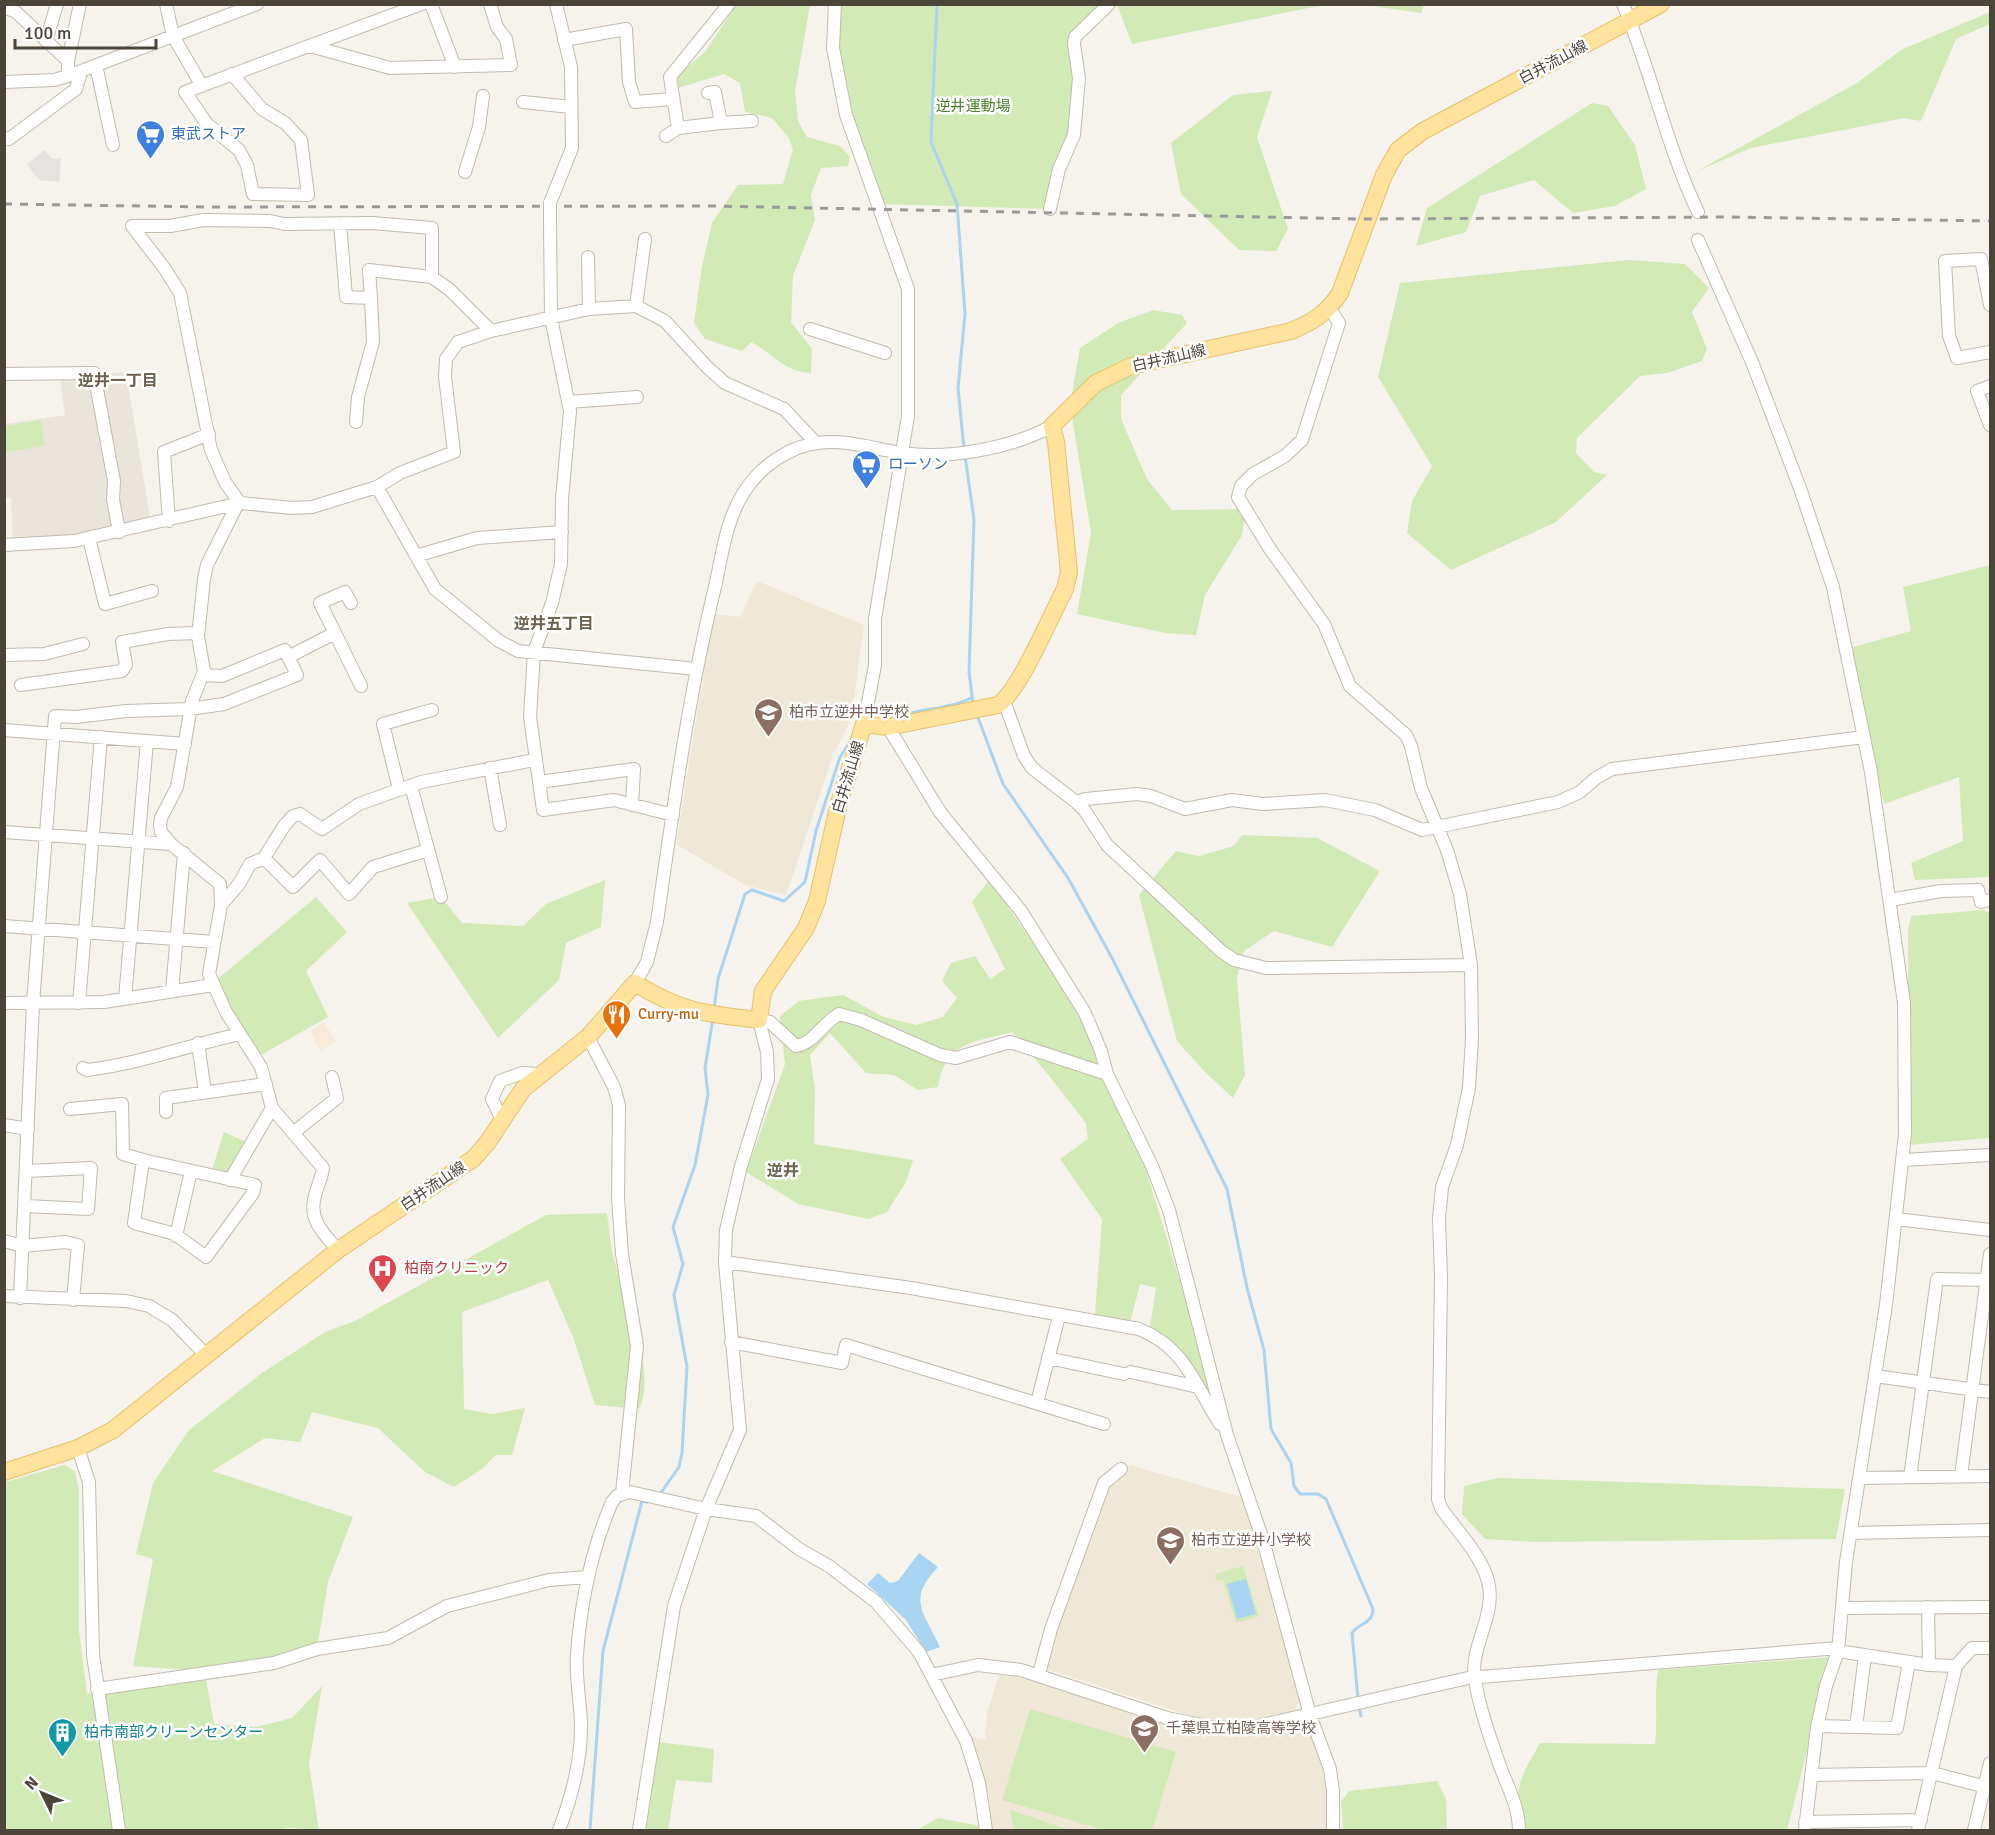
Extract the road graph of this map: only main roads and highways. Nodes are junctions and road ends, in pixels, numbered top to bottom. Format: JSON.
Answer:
{"nodes":[{"id":1,"x":1661,"y":4,"type":"edge"},
{"id":2,"x":4,"y":1472,"type":"edge"}],
"edges":[{"from":1,"to":2,"type":"main road","name":"白井流山線"}]}
